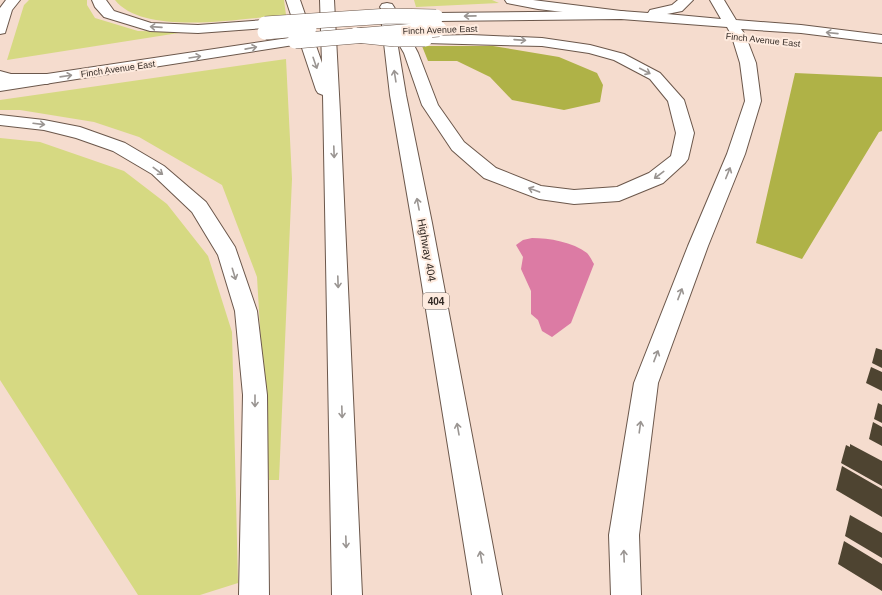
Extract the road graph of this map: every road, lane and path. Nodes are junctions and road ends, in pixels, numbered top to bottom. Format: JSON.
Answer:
{"nodes":[{"id":1,"x":13,"y":0,"type":"edge"},
{"id":2,"x":99,"y":0,"type":"edge"},
{"id":3,"x":293,"y":0,"type":"edge"},
{"id":4,"x":326,"y":0,"type":"edge"},
{"id":5,"x":512,"y":0,"type":"edge"},
{"id":6,"x":686,"y":0,"type":"edge"},
{"id":7,"x":717,"y":0,"type":"edge"},
{"id":8,"x":387,"y":3,"type":"edge"},
{"id":9,"x":704,"y":7,"type":"dead end"},
{"id":10,"x":621,"y":15,"type":"junction"},
{"id":11,"x":2,"y":17,"type":"edge"},
{"id":12,"x":713,"y":22,"type":"junction"},
{"id":13,"x":438,"y":23,"type":"junction"},
{"id":14,"x":0,"y":30,"type":"edge"},
{"id":15,"x":268,"y":33,"type":"junction"},
{"id":16,"x":356,"y":34,"type":"junction"},
{"id":17,"x":738,"y":34,"type":"junction"},
{"id":18,"x":882,"y":39,"type":"edge"},
{"id":19,"x":0,"y":75,"type":"edge"},
{"id":20,"x":47,"y":79,"type":"junction"},
{"id":21,"x":0,"y":86,"type":"edge"},
{"id":22,"x":332,"y":113,"type":"junction"},
{"id":23,"x":0,"y":120,"type":"edge"},
{"id":24,"x":254,"y":595,"type":"edge"},
{"id":25,"x":347,"y":595,"type":"edge"},
{"id":26,"x":487,"y":595,"type":"edge"},
{"id":27,"x":626,"y":595,"type":"edge"}],
"edges":[{"from":1,"to":11,"type":"main road"},
{"from":15,"to":2,"type":"main road","one_way":true},
{"from":3,"to":22,"type":"main road","one_way":true},
{"from":4,"to":22,"type":"main road"},
{"from":5,"to":10,"type":"main road"},
{"from":6,"to":10,"type":"main road"},
{"from":7,"to":17,"type":"main road"},
{"from":16,"to":8,"type":"main road","one_way":true,"bridge":true},
{"from":26,"to":8,"type":"main road","name":"Highway 404","number":"404","one_way":true},
{"from":9,"to":12,"type":"main road"},
{"from":10,"to":12,"type":"main road","name":"Finch Avenue East"},
{"from":10,"to":13,"type":"main road","name":"Finch Avenue East","one_way":true},
{"from":11,"to":14,"type":"main road"},
{"from":12,"to":17,"type":"main road","name":"Finch Avenue East"},
{"from":13,"to":15,"type":"main road","name":"Finch Avenue East","bridge":true},
{"from":13,"to":16,"type":"main road","name":"Finch Avenue East","bridge":true},
{"from":13,"to":17,"type":"main road","name":"Finch Avenue East"},
{"from":15,"to":16,"type":"main road","name":"Finch Avenue East","bridge":true},
{"from":15,"to":19,"type":"main road","name":"Finch Avenue East"},
{"from":20,"to":15,"type":"main road","name":"Finch Avenue East","one_way":true},
{"from":18,"to":17,"type":"main road","name":"Finch Avenue East","one_way":true},
{"from":27,"to":17,"type":"main road","one_way":true},
{"from":19,"to":20,"type":"main road"},
{"from":20,"to":21,"type":"main road","name":"Finch Avenue East"},
{"from":22,"to":25,"type":"main road","one_way":true},
{"from":23,"to":24,"type":"main road","one_way":true}]}
